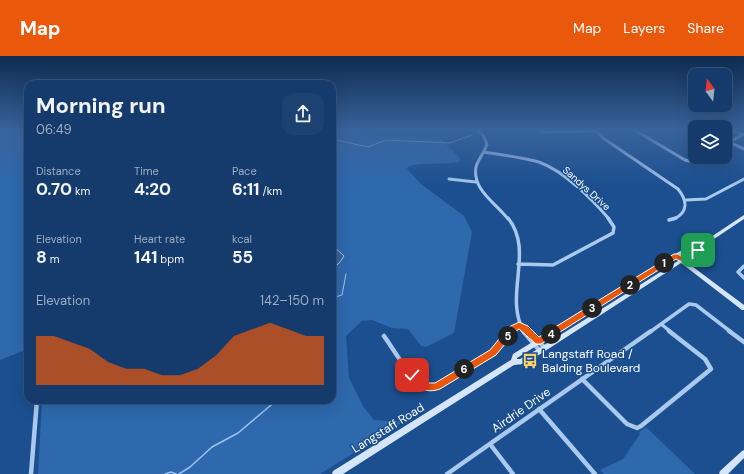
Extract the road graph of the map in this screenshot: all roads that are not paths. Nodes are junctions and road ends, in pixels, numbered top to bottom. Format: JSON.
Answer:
{"nodes":[{"id":1,"x":485,"y":149,"type":"edge"},
{"id":2,"x":621,"y":149,"type":"edge"},
{"id":3,"x":666,"y":149,"type":"edge"},
{"id":4,"x":484,"y":152,"type":"junction"},
{"id":5,"x":688,"y":161,"type":"edge"},
{"id":6,"x":449,"y":179,"type":"dead end"},
{"id":7,"x":744,"y":179,"type":"edge"},
{"id":8,"x":476,"y":182,"type":"junction"},
{"id":9,"x":686,"y":200,"type":"junction"},
{"id":10,"x":744,"y":217,"type":"edge"},
{"id":11,"x":669,"y":220,"type":"dead end"},
{"id":12,"x":703,"y":244,"type":"junction"},
{"id":13,"x":676,"y":256,"type":"junction"},
{"id":14,"x":682,"y":260,"type":"junction"},
{"id":15,"x":518,"y":264,"type":"junction"},
{"id":16,"x":744,"y":266,"type":"edge"},
{"id":17,"x":744,"y":278,"type":"edge"},
{"id":18,"x":744,"y":308,"type":"edge"},
{"id":19,"x":661,"y":324,"type":"junction"},
{"id":20,"x":519,"y":325,"type":"junction"},
{"id":21,"x":384,"y":336,"type":"dead end"},
{"id":22,"x":744,"y":342,"type":"edge"},
{"id":23,"x":536,"y":343,"type":"junction"},
{"id":24,"x":543,"y":349,"type":"junction"},
{"id":25,"x":513,"y":362,"type":"junction"},
{"id":26,"x":582,"y":379,"type":"junction"},
{"id":27,"x":37,"y":404,"type":"edge"},
{"id":28,"x":539,"y":409,"type":"junction"},
{"id":29,"x":490,"y":444,"type":"junction"},
{"id":30,"x":744,"y":454,"type":"edge"},
{"id":31,"x":31,"y":474,"type":"edge"},
{"id":32,"x":336,"y":474,"type":"edge"},
{"id":33,"x":447,"y":474,"type":"edge"},
{"id":34,"x":513,"y":474,"type":"edge"},
{"id":35,"x":595,"y":474,"type":"edge"},
{"id":36,"x":723,"y":474,"type":"edge"}],
"edges":[{"from":1,"to":4,"type":"street"},
{"from":2,"to":9,"type":"street"},
{"from":3,"to":5,"type":"street"},
{"from":4,"to":8,"type":"street"},
{"from":4,"to":15,"type":"street","name":"Sandys Drive"},
{"from":6,"to":8,"type":"street"},
{"from":7,"to":9,"type":"street"},
{"from":8,"to":15,"type":"street"},
{"from":9,"to":11,"type":"street"},
{"from":10,"to":12,"type":"main road","name":"Langstaff Road"},
{"from":12,"to":13,"type":"main road","name":"Langstaff Road"},
{"from":12,"to":14,"type":"main road","name":"Langstaff Road"},
{"from":13,"to":14,"type":"main road"},
{"from":13,"to":23,"type":"main road","name":"Langstaff Road"},
{"from":14,"to":18,"type":"main road"},
{"from":14,"to":24,"type":"main road","name":"Langstaff Road"},
{"from":15,"to":20,"type":"street"},
{"from":16,"to":17,"type":"street"},
{"from":19,"to":22,"type":"street","name":"Airdrie Drive"},
{"from":19,"to":26,"type":"street","name":"Airdrie Drive"},
{"from":19,"to":26,"type":"street"},
{"from":20,"to":21,"type":"street"},
{"from":20,"to":23,"type":"street"},
{"from":23,"to":24,"type":"street"},
{"from":23,"to":25,"type":"main road","name":"Langstaff Road"},
{"from":24,"to":25,"type":"main road","name":"Langstaff Road"},
{"from":25,"to":32,"type":"main road","name":"Langstaff Road"},
{"from":26,"to":28,"type":"street","name":"Airdrie Drive"},
{"from":27,"to":31,"type":"street"},
{"from":28,"to":29,"type":"street","name":"Airdrie Drive"},
{"from":28,"to":35,"type":"street"},
{"from":29,"to":33,"type":"street","name":"Airdrie Drive"},
{"from":29,"to":34,"type":"street"},
{"from":30,"to":36,"type":"main road"}]}
